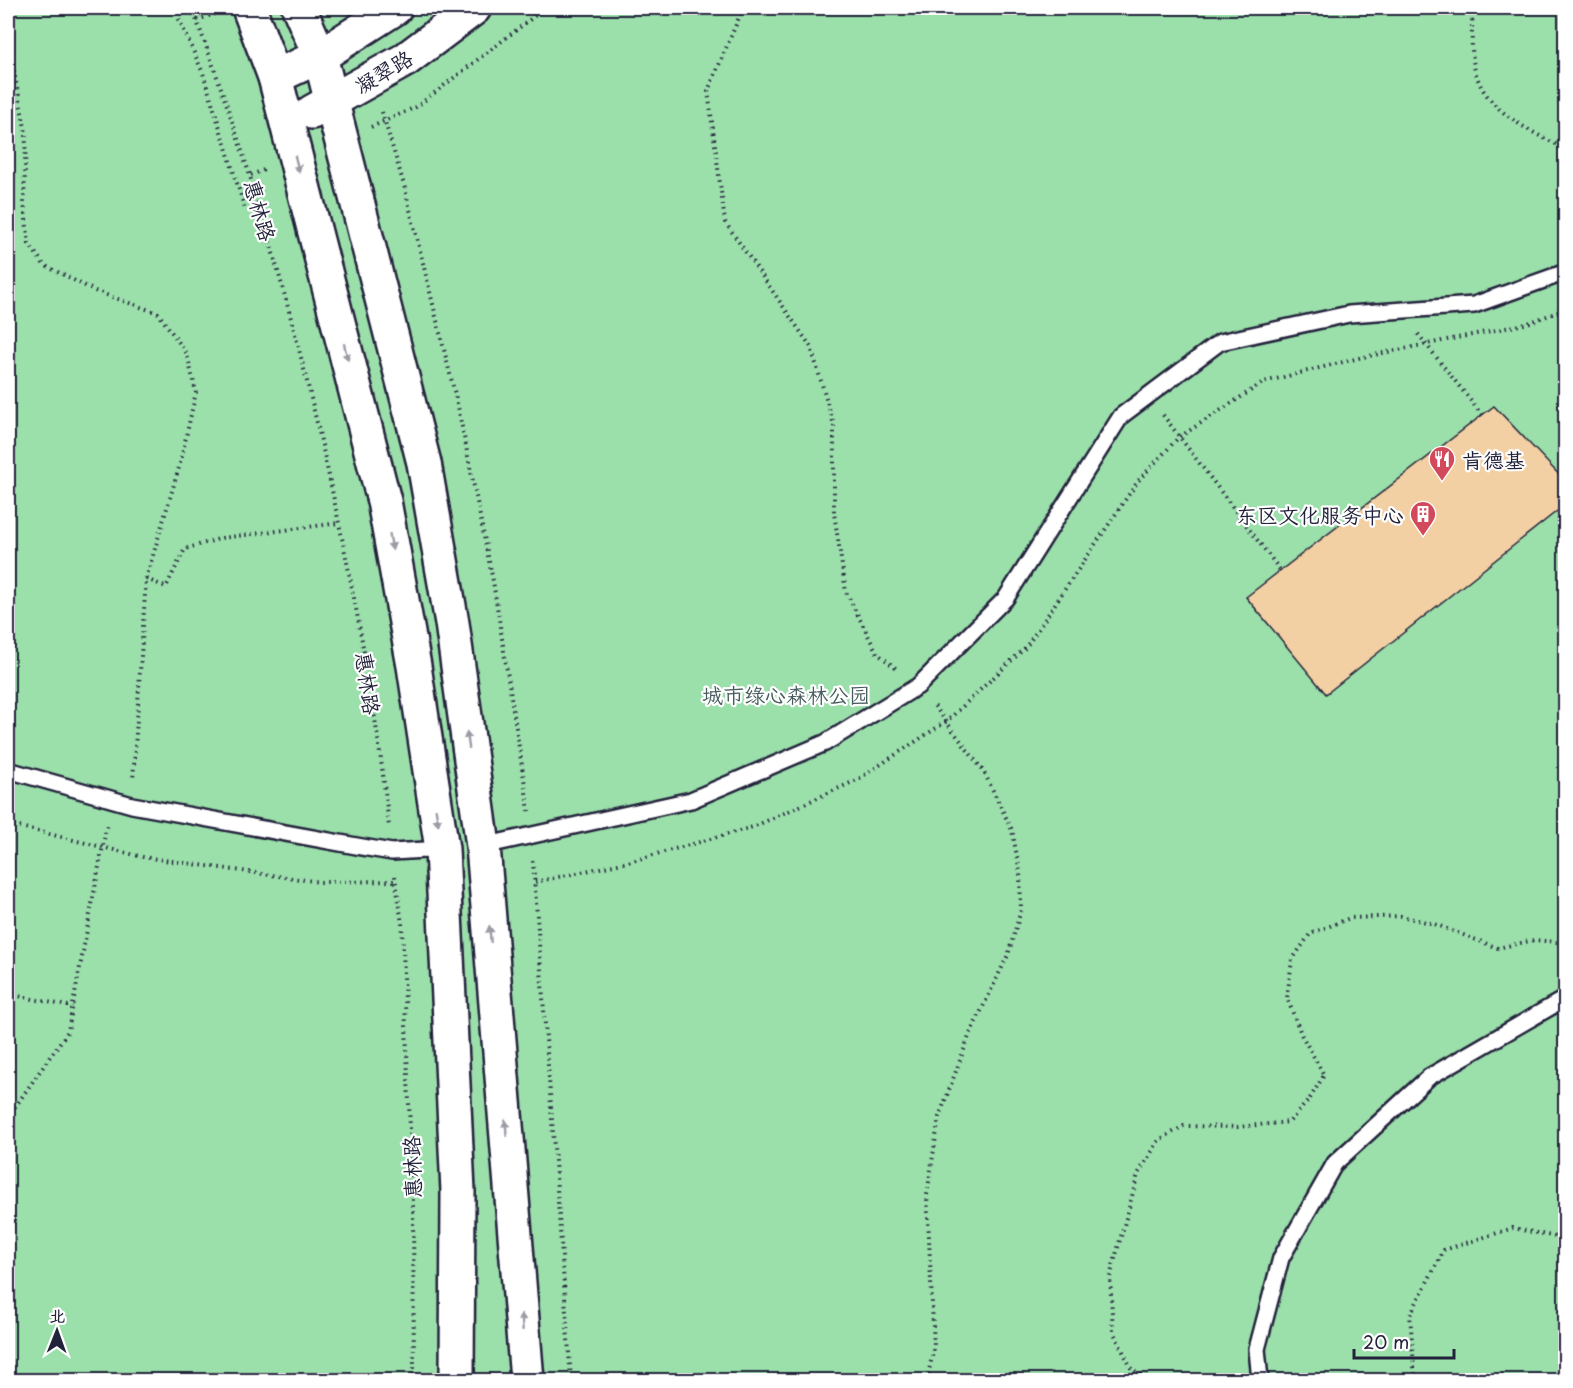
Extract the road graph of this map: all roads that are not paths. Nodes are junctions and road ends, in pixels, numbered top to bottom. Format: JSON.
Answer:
{"nodes":[{"id":1,"x":249,"y":8,"type":"edge"},
{"id":2,"x":299,"y":8,"type":"edge"},
{"id":3,"x":395,"y":8,"type":"edge"},
{"id":4,"x":474,"y":8,"type":"edge"},
{"id":5,"x":320,"y":56,"type":"junction"},
{"id":6,"x":275,"y":77,"type":"junction"},
{"id":7,"x":330,"y":101,"type":"junction"},
{"id":8,"x":287,"y":126,"type":"junction"},
{"id":9,"x":1566,"y":272,"type":"edge"},
{"id":10,"x":8,"y":770,"type":"edge"},
{"id":11,"x":483,"y":846,"type":"junction"},
{"id":12,"x":442,"y":849,"type":"junction"},
{"id":13,"x":1566,"y":998,"type":"edge"},
{"id":14,"x":457,"y":1380,"type":"edge"},
{"id":15,"x":527,"y":1380,"type":"edge"},
{"id":16,"x":1260,"y":1380,"type":"edge"}],
"edges":[{"from":1,"to":6,"type":"main road"},
{"from":2,"to":5,"type":"main road"},
{"from":3,"to":5,"type":"main road"},
{"from":4,"to":7,"type":"main road","name":"凝翠路"},
{"from":5,"to":6,"type":"main road"},
{"from":5,"to":7,"type":"main road"},
{"from":6,"to":8,"type":"main road"},
{"from":7,"to":8,"type":"main road","name":"凝翠路"},
{"from":11,"to":7,"type":"main road","one_way":true},
{"from":8,"to":12,"type":"main road","one_way":true},
{"from":9,"to":11,"type":"lane"},
{"from":10,"to":12,"type":"lane"},
{"from":15,"to":11,"type":"main road","one_way":true},
{"from":12,"to":14,"type":"main road"},
{"from":13,"to":16,"type":"lane"}]}
